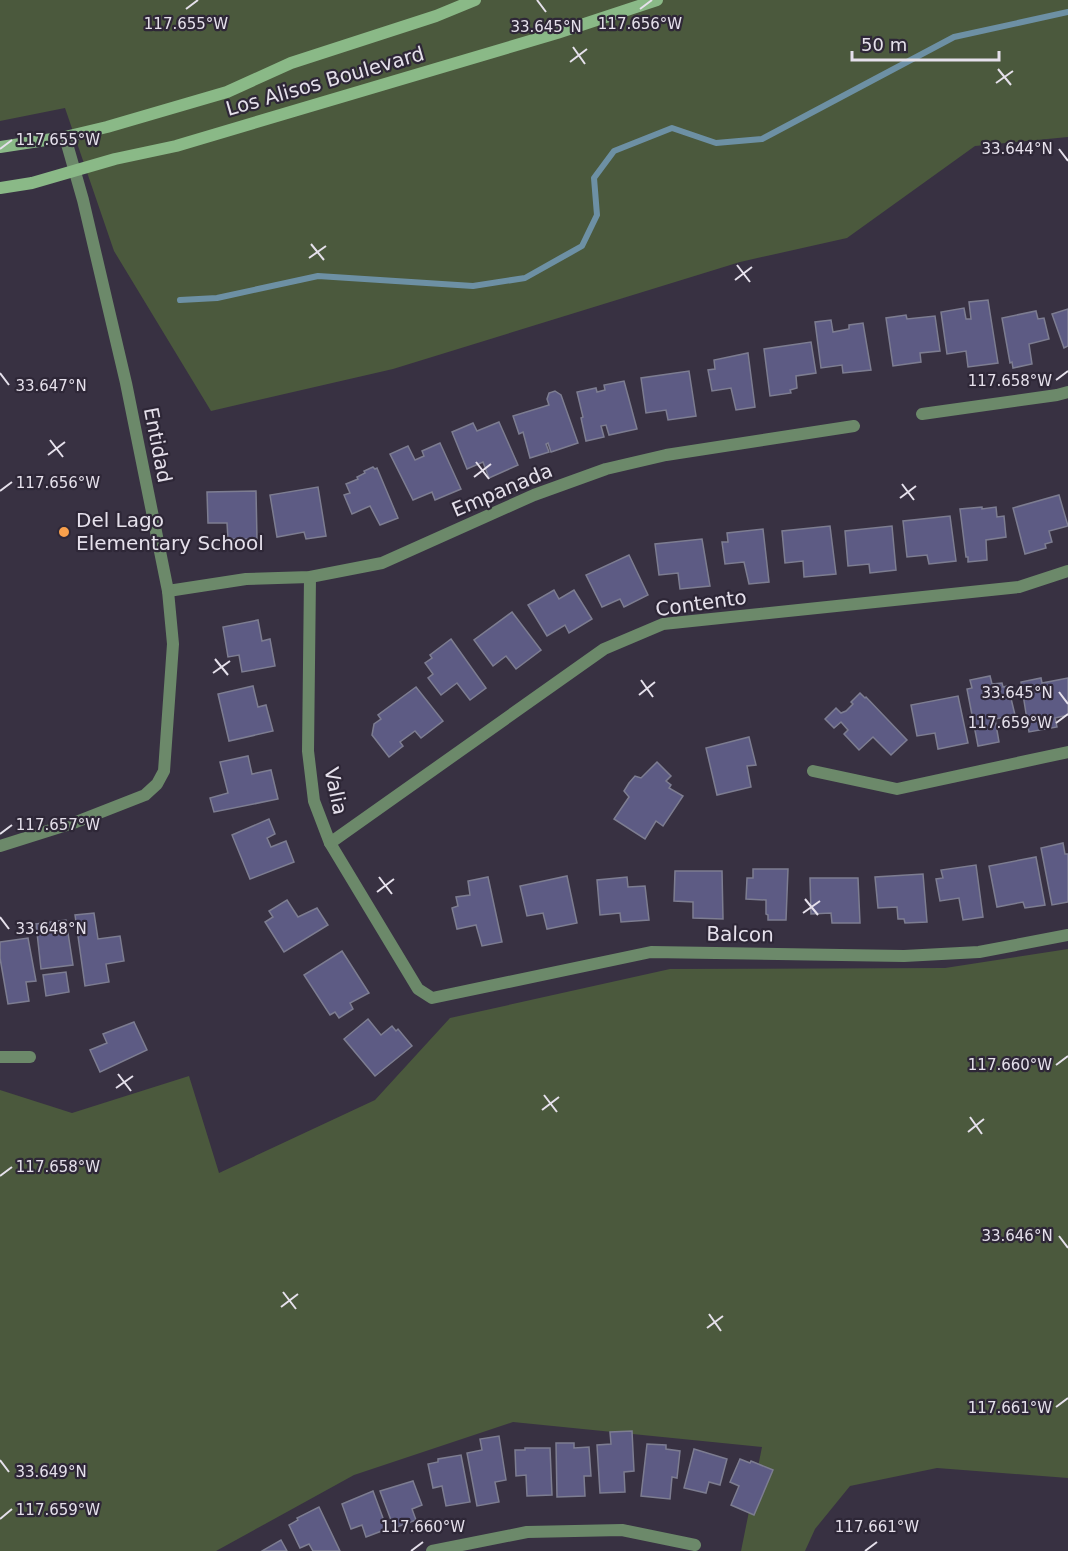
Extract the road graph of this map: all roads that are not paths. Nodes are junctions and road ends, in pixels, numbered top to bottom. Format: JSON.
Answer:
{"nodes":[{"id":1,"x":475,"y":0,"type":"edge"},
{"id":2,"x":657,"y":0,"type":"edge"},
{"id":3,"x":65,"y":137,"type":"junction"},
{"id":4,"x":0,"y":147,"type":"edge"},
{"id":5,"x":75,"y":172,"type":"junction"},
{"id":6,"x":0,"y":188,"type":"edge"},
{"id":7,"x":1068,"y":392,"type":"edge"},
{"id":8,"x":922,"y":414,"type":"dead end"},
{"id":9,"x":854,"y":426,"type":"dead end"},
{"id":10,"x":1068,"y":571,"type":"edge"},
{"id":11,"x":310,"y":577,"type":"junction"},
{"id":12,"x":168,"y":591,"type":"junction"},
{"id":13,"x":1068,"y":752,"type":"edge"},
{"id":14,"x":813,"y":771,"type":"dead end"},
{"id":15,"x":330,"y":843,"type":"junction"},
{"id":16,"x":0,"y":846,"type":"edge"},
{"id":17,"x":1068,"y":935,"type":"edge"},
{"id":18,"x":418,"y":988,"type":"joint"},
{"id":19,"x":30,"y":1057,"type":"dead end"},
{"id":20,"x":0,"y":1058,"type":"edge"},
{"id":21,"x":695,"y":1545,"type":"dead end"},
{"id":22,"x":432,"y":1551,"type":"edge"}],
"edges":[{"from":1,"to":3,"type":"main road","name":"Los Alisos Boulevard"},
{"from":2,"to":5,"type":"main road","name":"Los Alisos Boulevard"},
{"from":3,"to":4,"type":"main road","name":"Los Alisos Boulevard"},
{"from":3,"to":5,"type":"street","name":"Entidad"},
{"from":5,"to":6,"type":"main road","name":"Los Alisos Boulevard"},
{"from":5,"to":12,"type":"street","name":"Entidad"},
{"from":7,"to":8,"type":"street"},
{"from":9,"to":11,"type":"street","name":"Empanada"},
{"from":10,"to":15,"type":"street","name":"Contento"},
{"from":11,"to":12,"type":"street","name":"Empanada"},
{"from":11,"to":15,"type":"street","name":"Valia"},
{"from":12,"to":16,"type":"street","name":"Entidad"},
{"from":13,"to":14,"type":"street"},
{"from":15,"to":18,"type":"street","name":"Valia"},
{"from":17,"to":18,"type":"street","name":"Balcon"},
{"from":19,"to":20,"type":"street"},
{"from":21,"to":22,"type":"street"}]}
